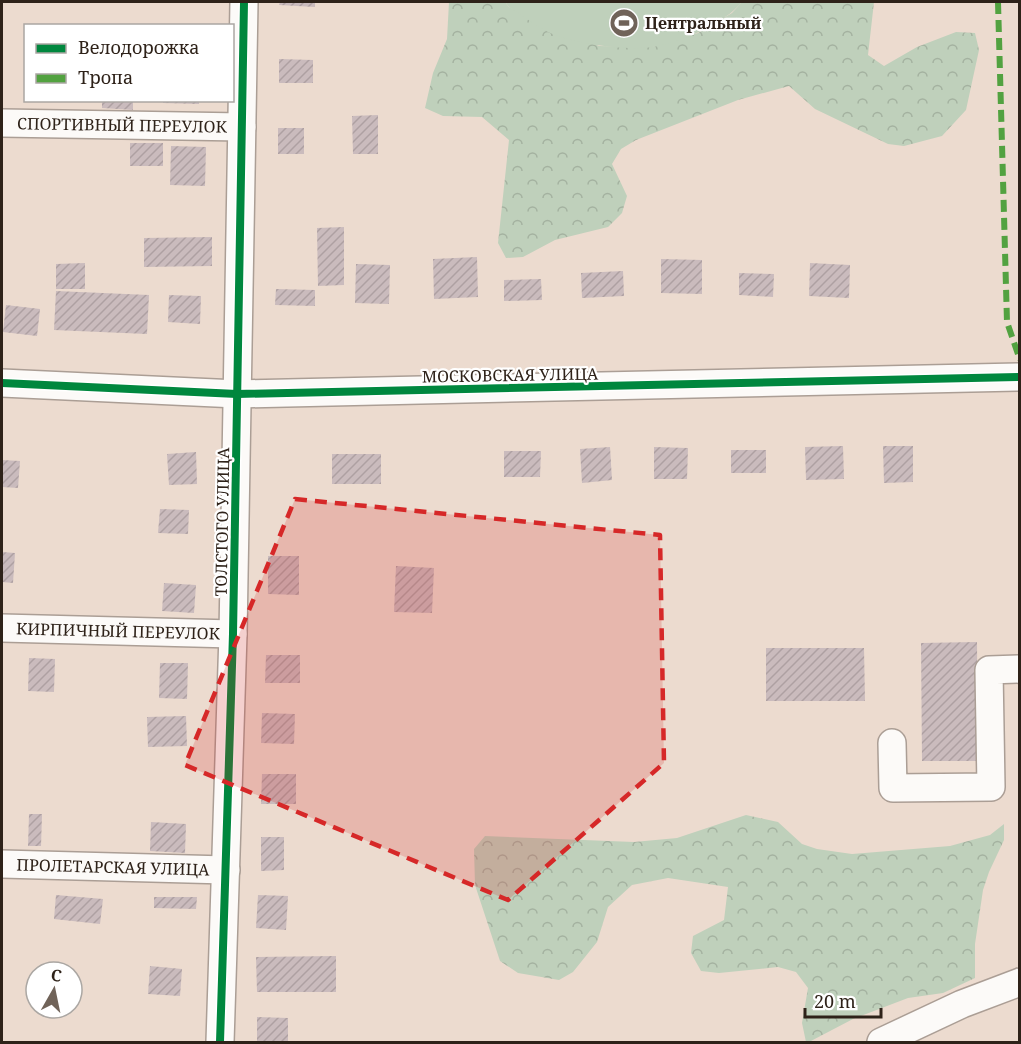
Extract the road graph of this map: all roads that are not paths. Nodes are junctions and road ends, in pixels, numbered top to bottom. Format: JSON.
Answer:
{"nodes":[{"id":1,"x":244,"y":2,"type":"edge"},
{"id":2,"x":2,"y":123,"type":"edge"},
{"id":3,"x":242,"y":127,"type":"junction"},
{"id":4,"x":1020,"y":377,"type":"edge"},
{"id":5,"x":2,"y":383,"type":"edge"},
{"id":6,"x":237,"y":394,"type":"junction"},
{"id":7,"x":2,"y":628,"type":"edge"},
{"id":8,"x":233,"y":634,"type":"junction"},
{"id":9,"x":1020,"y":669,"type":"edge"},
{"id":10,"x":892,"y":743,"type":"dead end"},
{"id":11,"x":2,"y":864,"type":"edge"},
{"id":12,"x":226,"y":870,"type":"junction"},
{"id":13,"x":1020,"y":982,"type":"edge"},
{"id":14,"x":220,"y":1042,"type":"edge"},
{"id":15,"x":880,"y":1042,"type":"edge"}],
"edges":[{"from":1,"to":3,"type":"street","name":"ТОЛСТОГО УЛИЦА"},
{"from":2,"to":3,"type":"street","name":"СПОРТИВНЫЙ ПЕРЕУЛОК"},
{"from":3,"to":6,"type":"street","name":"ТОЛСТОГО УЛИЦА"},
{"from":4,"to":6,"type":"street","name":"МОСКОВСКАЯ УЛИЦА"},
{"from":5,"to":6,"type":"street","name":"МОСКОВСКАЯ УЛИЦА"},
{"from":6,"to":8,"type":"street","name":"ТОЛСТОГО УЛИЦА"},
{"from":7,"to":8,"type":"street","name":"КИРПИЧНЫЙ ПЕРЕУЛОК"},
{"from":8,"to":12,"type":"street","name":"ТОЛСТОГО УЛИЦА"},
{"from":9,"to":10,"type":"street"},
{"from":11,"to":12,"type":"street","name":"ПРОЛЕТАРСКАЯ УЛИЦА"},
{"from":12,"to":14,"type":"street","name":"ТОЛСТОГО УЛИЦА"},
{"from":13,"to":15,"type":"street"}]}
